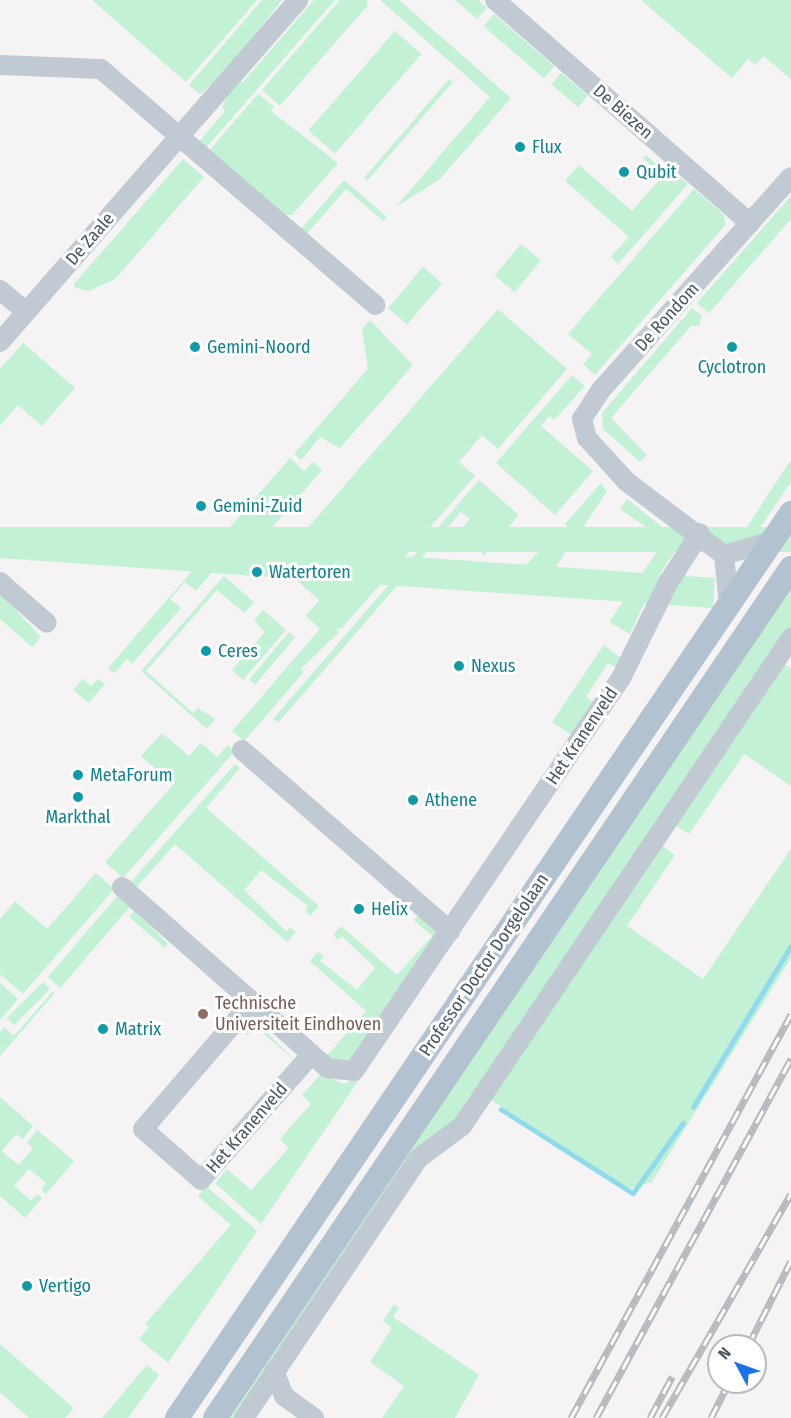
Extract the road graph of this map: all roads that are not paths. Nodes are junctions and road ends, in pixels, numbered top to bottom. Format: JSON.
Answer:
{"nodes":[{"id":1,"x":298,"y":0,"type":"edge"},
{"id":2,"x":495,"y":0,"type":"edge"},
{"id":3,"x":0,"y":65,"type":"edge"},
{"id":4,"x":179,"y":136,"type":"junction"},
{"id":5,"x":791,"y":177,"type":"edge"},
{"id":6,"x":750,"y":223,"type":"junction"},
{"id":7,"x":0,"y":290,"type":"edge"},
{"id":8,"x":375,"y":305,"type":"dead end"},
{"id":9,"x":26,"y":312,"type":"junction"},
{"id":10,"x":0,"y":342,"type":"edge"},
{"id":11,"x":791,"y":513,"type":"edge"},
{"id":12,"x":700,"y":533,"type":"junction"},
{"id":13,"x":772,"y":541,"type":"junction"},
{"id":14,"x":724,"y":555,"type":"junction"},
{"id":15,"x":791,"y":568,"type":"edge"},
{"id":16,"x":0,"y":582,"type":"edge"},
{"id":17,"x":729,"y":605,"type":"junction"},
{"id":18,"x":47,"y":623,"type":"dead end"},
{"id":19,"x":791,"y":638,"type":"edge"},
{"id":20,"x":242,"y":750,"type":"dead end"},
{"id":21,"x":122,"y":887,"type":"dead end"},
{"id":22,"x":450,"y":931,"type":"junction"},
{"id":23,"x":252,"y":1002,"type":"junction"},
{"id":24,"x":311,"y":1054,"type":"junction"},
{"id":25,"x":274,"y":1371,"type":"junction"},
{"id":26,"x":177,"y":1418,"type":"edge"},
{"id":27,"x":215,"y":1418,"type":"edge"},
{"id":28,"x":244,"y":1418,"type":"edge"},
{"id":29,"x":314,"y":1418,"type":"edge"}],
"edges":[{"from":1,"to":4,"type":"street","name":"De Zaale"},
{"from":2,"to":6,"type":"street","name":"De Biezen"},
{"from":3,"to":4,"type":"street"},
{"from":4,"to":8,"type":"street"},
{"from":4,"to":9,"type":"street","name":"De Zaale"},
{"from":5,"to":6,"type":"street","name":"De Rondom"},
{"from":6,"to":12,"type":"street","name":"De Rondom"},
{"from":7,"to":9,"type":"street"},
{"from":9,"to":10,"type":"street","name":"De Zaale"},
{"from":11,"to":13,"type":"main road","name":"Professor Doctor Dorgelolaan"},
{"from":12,"to":14,"type":"street","name":"De Rondom"},
{"from":12,"to":22,"type":"street","name":"Het Kranenveld"},
{"from":13,"to":14,"type":"street"},
{"from":13,"to":17,"type":"main road","name":"Professor Doctor Dorgelolaan"},
{"from":14,"to":17,"type":"street"},
{"from":15,"to":27,"type":"main road","name":"Professor Doctor Dorgelolaan"},
{"from":16,"to":18,"type":"street"},
{"from":17,"to":26,"type":"main road","name":"Professor Doctor Dorgelolaan"},
{"from":19,"to":25,"type":"street"},
{"from":20,"to":22,"type":"street"},
{"from":21,"to":23,"type":"street","name":"Het Kranenveld"},
{"from":22,"to":24,"type":"street","name":"Het Kranenveld"},
{"from":23,"to":24,"type":"street","name":"Het Kranenveld"},
{"from":23,"to":24,"type":"street","name":"Het Kranenveld"},
{"from":25,"to":28,"type":"street"},
{"from":25,"to":29,"type":"street"}]}
